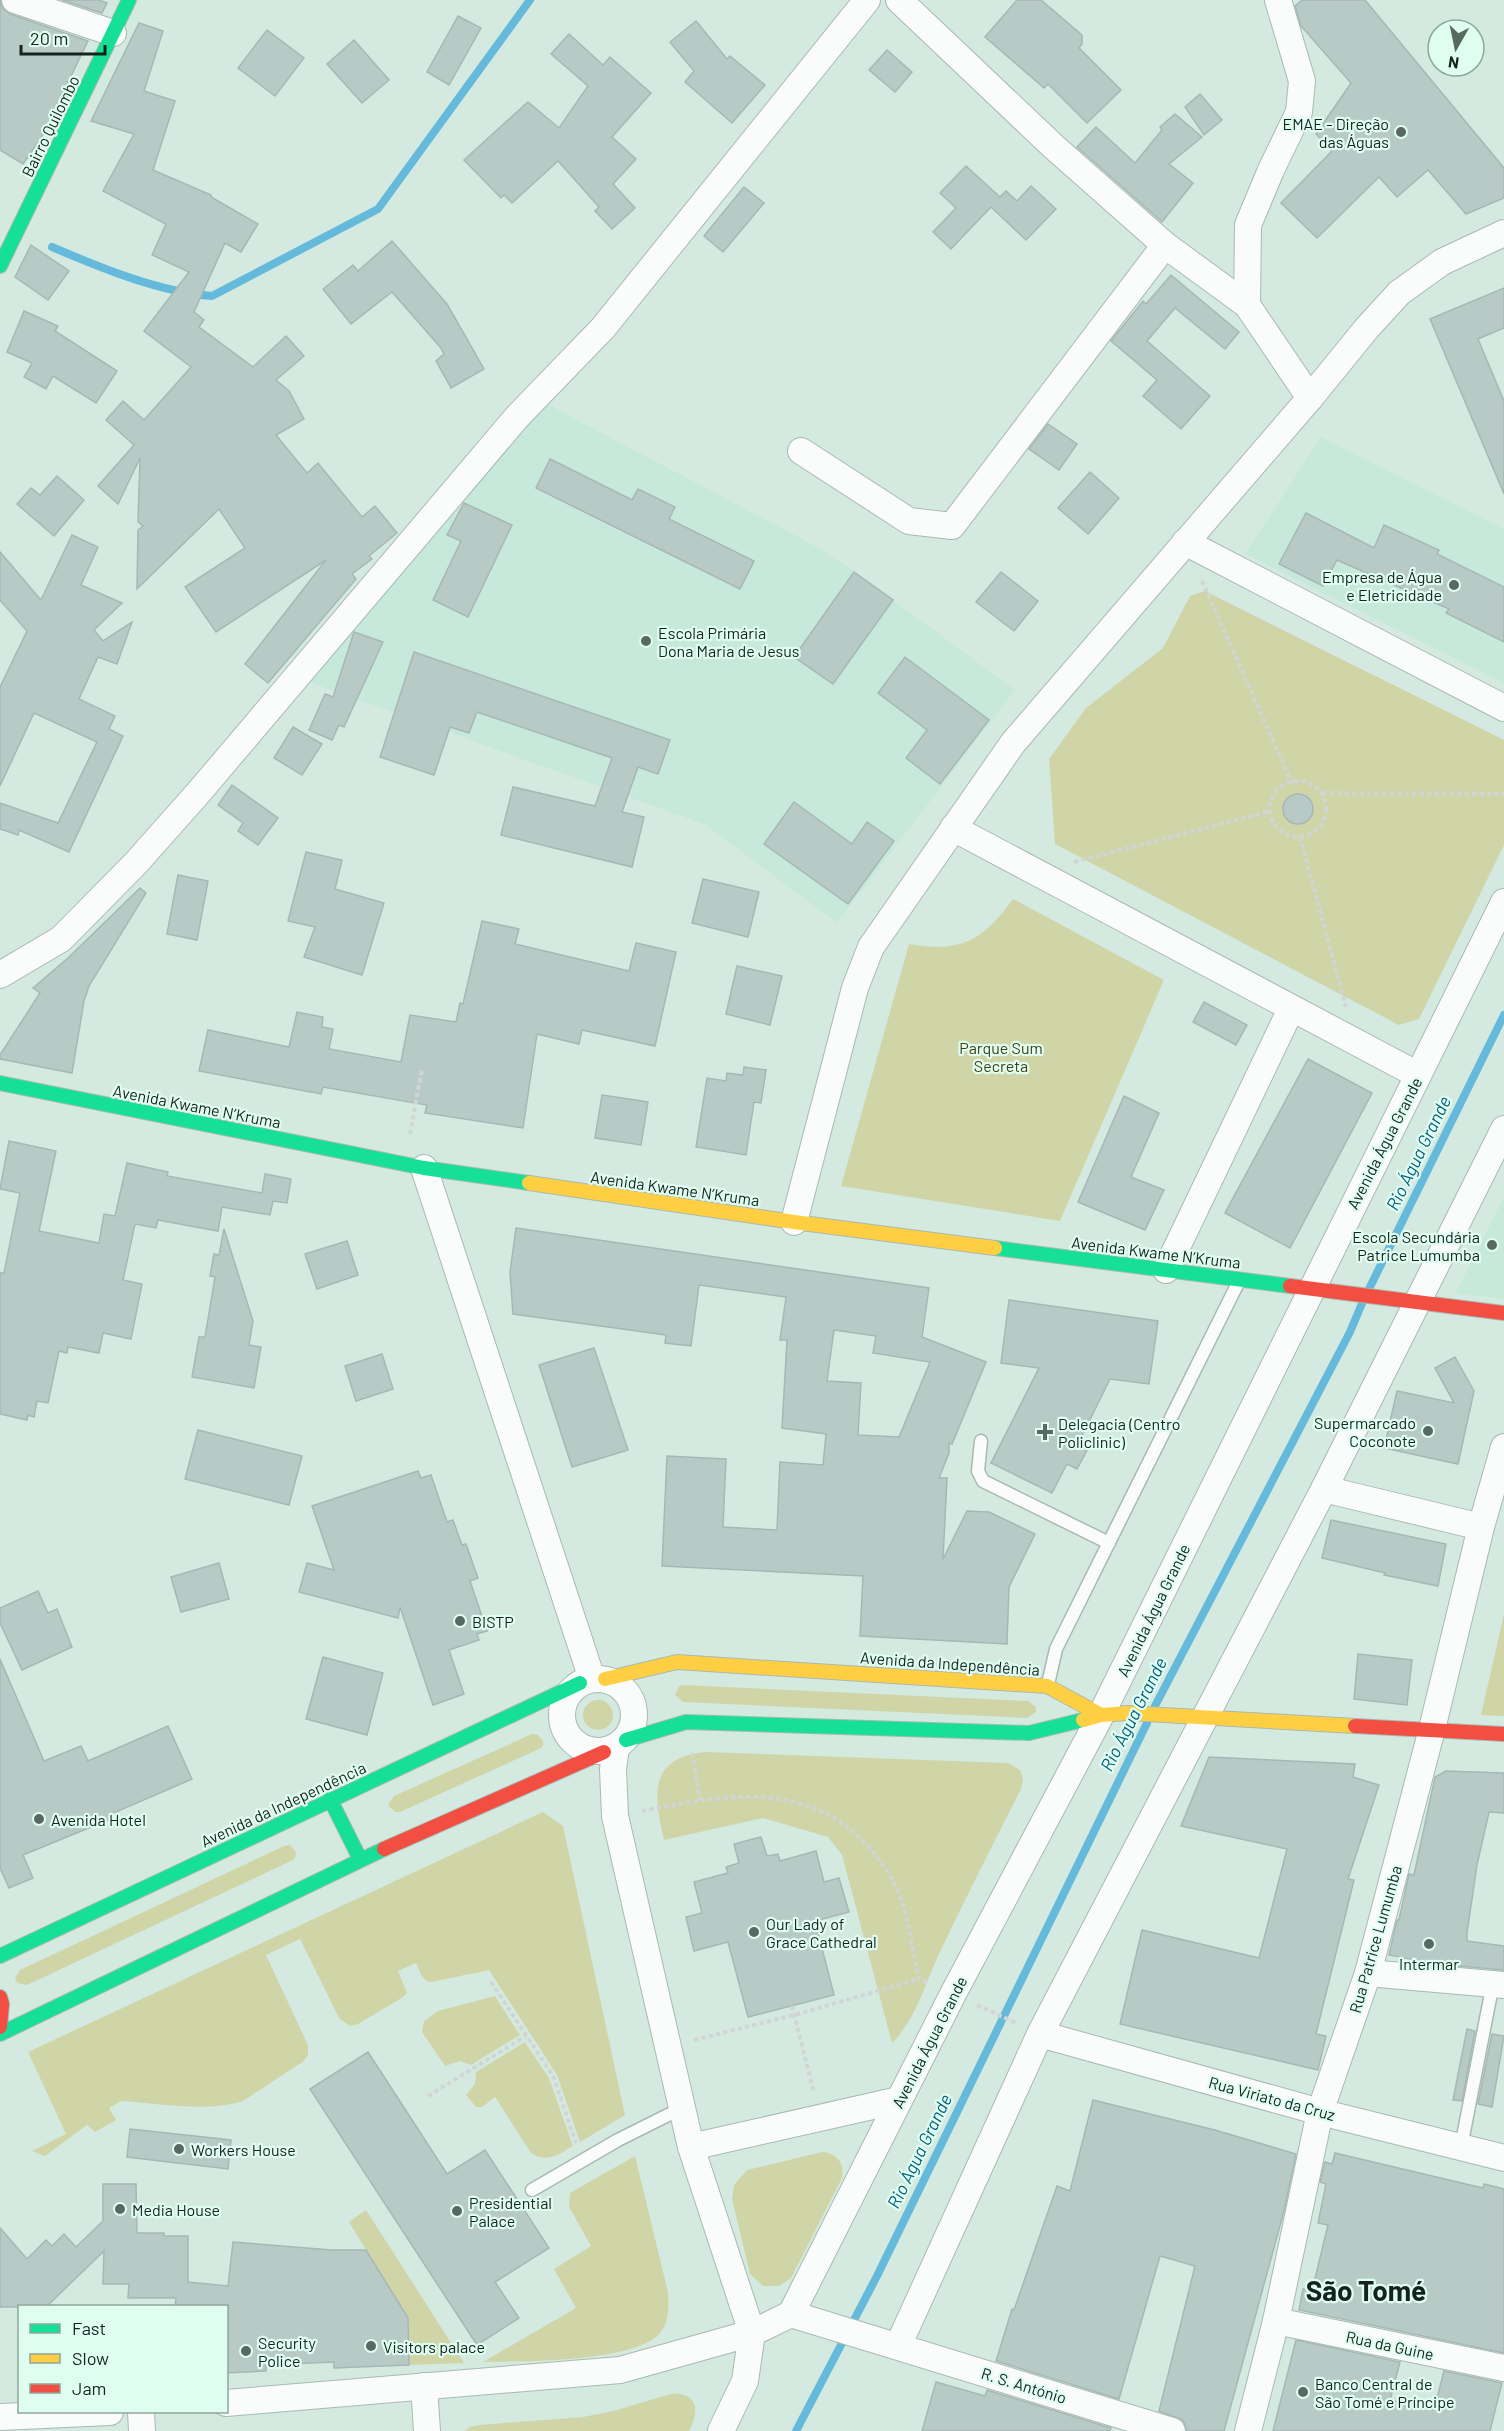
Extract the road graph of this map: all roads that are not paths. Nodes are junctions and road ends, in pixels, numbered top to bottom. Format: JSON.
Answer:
{"nodes":[{"id":1,"x":15,"y":0,"type":"edge"},
{"id":2,"x":129,"y":0,"type":"edge"},
{"id":3,"x":867,"y":0,"type":"edge"},
{"id":4,"x":899,"y":0,"type":"edge"},
{"id":5,"x":1278,"y":0,"type":"edge"},
{"id":6,"x":113,"y":33,"type":"junction"},
{"id":7,"x":1504,"y":233,"type":"edge"},
{"id":8,"x":1165,"y":244,"type":"junction"},
{"id":9,"x":0,"y":266,"type":"edge"},
{"id":10,"x":1247,"y":305,"type":"junction"},
{"id":11,"x":1310,"y":398,"type":"junction"},
{"id":12,"x":801,"y":451,"type":"dead end"},
{"id":13,"x":1185,"y":542,"type":"junction"},
{"id":14,"x":1504,"y":708,"type":"edge"},
{"id":15,"x":953,"y":828,"type":"junction"},
{"id":16,"x":1504,"y":902,"type":"edge"},
{"id":17,"x":0,"y":975,"type":"edge"},
{"id":18,"x":1291,"y":1009,"type":"junction"},
{"id":19,"x":1418,"y":1075,"type":"junction"},
{"id":20,"x":0,"y":1083,"type":"edge"},
{"id":21,"x":1504,"y":1129,"type":"edge"},
{"id":22,"x":414,"y":1166,"type":"junction"},
{"id":23,"x":794,"y":1222,"type":"junction"},
{"id":24,"x":1166,"y":1270,"type":"junction"},
{"id":25,"x":1240,"y":1280,"type":"junction"},
{"id":26,"x":1312,"y":1287,"type":"junction"},
{"id":27,"x":1419,"y":1301,"type":"junction"},
{"id":28,"x":1504,"y":1313,"type":"edge"},
{"id":29,"x":981,"y":1441,"type":"dead end"},
{"id":30,"x":1504,"y":1448,"type":"edge"},
{"id":31,"x":1324,"y":1489,"type":"junction"},
{"id":32,"x":1481,"y":1527,"type":"junction"},
{"id":33,"x":1109,"y":1543,"type":"junction"},
{"id":34,"x":592,"y":1680,"type":"junction"},
{"id":35,"x":1047,"y":1686,"type":"junction"},
{"id":36,"x":1101,"y":1715,"type":"junction"},
{"id":37,"x":1194,"y":1716,"type":"junction"},
{"id":38,"x":1432,"y":1729,"type":"junction"},
{"id":39,"x":1504,"y":1734,"type":"edge"},
{"id":40,"x":615,"y":1746,"type":"junction"},
{"id":41,"x":330,"y":1799,"type":"junction"},
{"id":42,"x":360,"y":1859,"type":"junction"},
{"id":43,"x":0,"y":1956,"type":"edge"},
{"id":44,"x":1368,"y":1973,"type":"junction"},
{"id":45,"x":1498,"y":1984,"type":"edge"},
{"id":46,"x":0,"y":1997,"type":"edge"},
{"id":47,"x":0,"y":2027,"type":"edge"},
{"id":48,"x":0,"y":2034,"type":"edge"},
{"id":49,"x":1040,"y":2034,"type":"junction"},
{"id":50,"x":899,"y":2100,"type":"junction"},
{"id":51,"x":682,"y":2108,"type":"junction"},
{"id":52,"x":1320,"y":2112,"type":"junction"},
{"id":53,"x":691,"y":2147,"type":"junction"},
{"id":54,"x":1461,"y":2147,"type":"junction"},
{"id":55,"x":1504,"y":2158,"type":"edge"},
{"id":56,"x":532,"y":2190,"type":"dead end"},
{"id":57,"x":791,"y":2314,"type":"junction"},
{"id":58,"x":1276,"y":2321,"type":"junction"},
{"id":59,"x":752,"y":2333,"type":"junction"},
{"id":60,"x":887,"y":2342,"type":"junction"},
{"id":61,"x":1504,"y":2368,"type":"edge"},
{"id":62,"x":424,"y":2386,"type":"junction"},
{"id":63,"x":228,"y":2403,"type":"edge"},
{"id":64,"x":88,"y":2413,"type":"edge"},
{"id":65,"x":141,"y":2413,"type":"edge"},
{"id":66,"x":0,"y":2417,"type":"edge"},
{"id":67,"x":142,"y":2431,"type":"edge"},
{"id":68,"x":427,"y":2431,"type":"edge"},
{"id":69,"x":722,"y":2431,"type":"edge"},
{"id":70,"x":1172,"y":2431,"type":"edge"},
{"id":71,"x":1248,"y":2431,"type":"edge"}],
"edges":[{"from":1,"to":6,"type":"street"},
{"from":2,"to":6,"type":"street","name":"Bairro Quilombo"},
{"from":3,"to":17,"type":"street"},
{"from":4,"to":8,"type":"street"},
{"from":5,"to":10,"type":"street"},
{"from":6,"to":9,"type":"street","name":"Bairro Quilombo"},
{"from":7,"to":11,"type":"street"},
{"from":8,"to":10,"type":"street"},
{"from":8,"to":12,"type":"street"},
{"from":10,"to":11,"type":"street"},
{"from":11,"to":13,"type":"street"},
{"from":13,"to":14,"type":"street"},
{"from":13,"to":15,"type":"street"},
{"from":15,"to":18,"type":"street"},
{"from":15,"to":23,"type":"street"},
{"from":16,"to":19,"type":"street","name":"Avenida Água Grande"},
{"from":18,"to":19,"type":"street"},
{"from":18,"to":24,"type":"street"},
{"from":19,"to":26,"type":"street","name":"Avenida Água Grande"},
{"from":20,"to":22,"type":"street","name":"Avenida Kwame N’Kruma"},
{"from":21,"to":27,"type":"street"},
{"from":22,"to":23,"type":"street","name":"Avenida Kwame N’Kruma"},
{"from":22,"to":34,"type":"street"},
{"from":23,"to":24,"type":"street","name":"Avenida Kwame N’Kruma"},
{"from":24,"to":25,"type":"street","name":"Avenida Kwame N’Kruma"},
{"from":25,"to":26,"type":"street","name":"Avenida Kwame N’Kruma"},
{"from":25,"to":33,"type":"lane"},
{"from":26,"to":27,"type":"street","name":"Avenida Kwame N’Kruma"},
{"from":26,"to":36,"type":"street","name":"Avenida Água Grande"},
{"from":27,"to":28,"type":"street","name":"Avenida Kwame N’Kruma"},
{"from":27,"to":31,"type":"street"},
{"from":29,"to":33,"type":"lane"},
{"from":30,"to":32,"type":"street","name":"Rua Patrice Lumumba"},
{"from":31,"to":32,"type":"street"},
{"from":31,"to":37,"type":"street"},
{"from":32,"to":38,"type":"street","name":"Rua Patrice Lumumba"},
{"from":33,"to":35,"type":"lane"},
{"from":34,"to":35,"type":"street","name":"Avenida da Independência"},
{"from":34,"to":40,"type":"street"},
{"from":34,"to":40,"type":"street"},
{"from":34,"to":41,"type":"street","name":"Avenida da Independência"},
{"from":35,"to":36,"type":"street","name":"Avenida da Independência"},
{"from":36,"to":37,"type":"street"},
{"from":36,"to":40,"type":"street"},
{"from":36,"to":50,"type":"street","name":"Avenida Água Grande"},
{"from":37,"to":38,"type":"street"},
{"from":37,"to":49,"type":"street"},
{"from":38,"to":39,"type":"street"},
{"from":38,"to":44,"type":"street","name":"Rua Patrice Lumumba"},
{"from":40,"to":42,"type":"street"},
{"from":40,"to":51,"type":"street"},
{"from":41,"to":42,"type":"street"},
{"from":41,"to":43,"type":"street","name":"Avenida da Independência"},
{"from":42,"to":48,"type":"street"},
{"from":44,"to":45,"type":"street"},
{"from":44,"to":52,"type":"street","name":"Rua Patrice Lumumba"},
{"from":45,"to":54,"type":"lane"},
{"from":46,"to":47,"type":"street"},
{"from":49,"to":52,"type":"street","name":"Rua Viriato da Cruz"},
{"from":49,"to":60,"type":"street"},
{"from":50,"to":53,"type":"street"},
{"from":50,"to":57,"type":"street","name":"Avenida Água Grande"},
{"from":51,"to":53,"type":"street"},
{"from":51,"to":56,"type":"lane"},
{"from":52,"to":54,"type":"street","name":"Rua Viriato da Cruz"},
{"from":52,"to":58,"type":"street","name":"Rua Patrice Lumumba"},
{"from":53,"to":59,"type":"street"},
{"from":54,"to":55,"type":"street","name":"Rua Viriato da Cruz"},
{"from":57,"to":59,"type":"street"},
{"from":57,"to":60,"type":"street","name":"R. S. António"},
{"from":58,"to":61,"type":"street","name":"Rua da Guine"},
{"from":58,"to":71,"type":"street","name":"Rua Patrice Lumumba"},
{"from":59,"to":62,"type":"street"},
{"from":59,"to":69,"type":"street"},
{"from":60,"to":70,"type":"street","name":"R. S. António"},
{"from":62,"to":63,"type":"street"},
{"from":62,"to":68,"type":"street"},
{"from":64,"to":66,"type":"street"},
{"from":65,"to":67,"type":"street"}]}
